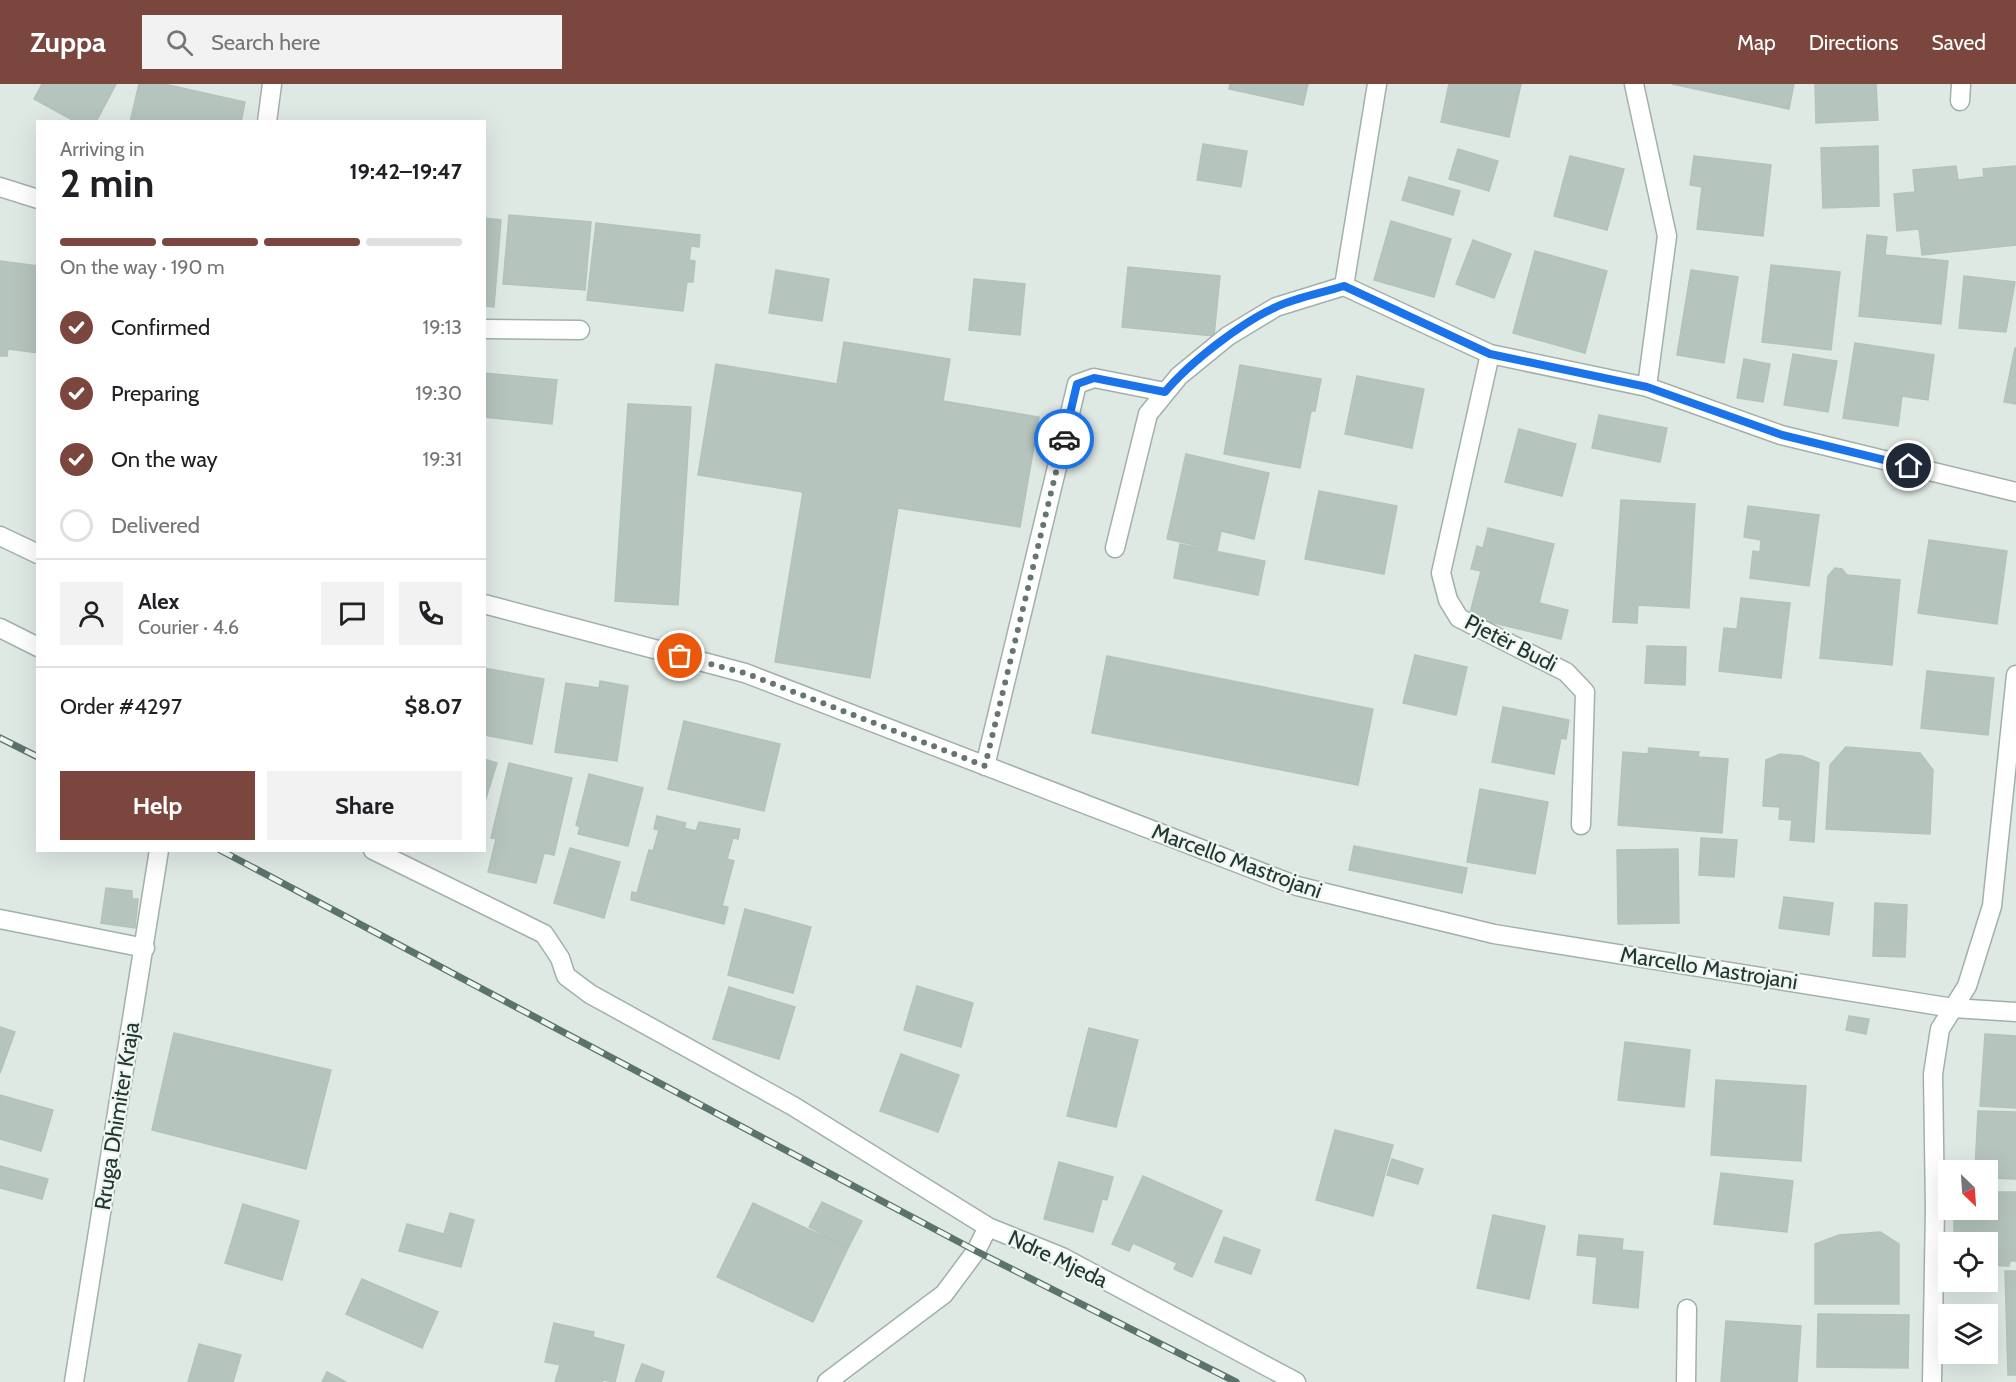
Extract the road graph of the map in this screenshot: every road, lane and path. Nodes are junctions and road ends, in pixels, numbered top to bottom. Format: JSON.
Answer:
{"nodes":[{"id":1,"x":272,"y":84,"type":"edge"},
{"id":2,"x":1377,"y":84,"type":"edge"},
{"id":3,"x":1634,"y":84,"type":"edge"},
{"id":4,"x":267,"y":120,"type":"edge"},
{"id":5,"x":0,"y":187,"type":"edge"},
{"id":6,"x":36,"y":198,"type":"edge"},
{"id":7,"x":1344,"y":286,"type":"junction"},
{"id":8,"x":486,"y":329,"type":"edge"},
{"id":9,"x":580,"y":330,"type":"dead end"},
{"id":10,"x":1490,"y":354,"type":"junction"},
{"id":11,"x":1647,"y":387,"type":"junction"},
{"id":12,"x":1165,"y":392,"type":"junction"},
{"id":13,"x":2016,"y":492,"type":"edge"},
{"id":14,"x":0,"y":536,"type":"edge"},
{"id":15,"x":1115,"y":548,"type":"dead end"},
{"id":16,"x":36,"y":553,"type":"edge"},
{"id":17,"x":486,"y":605,"type":"edge"},
{"id":18,"x":0,"y":628,"type":"edge"},
{"id":19,"x":36,"y":646,"type":"edge"},
{"id":20,"x":2016,"y":675,"type":"edge"},
{"id":21,"x":985,"y":766,"type":"junction"},
{"id":22,"x":1581,"y":825,"type":"dead end"},
{"id":23,"x":159,"y":852,"type":"edge"},
{"id":24,"x":377,"y":852,"type":"edge"},
{"id":25,"x":0,"y":919,"type":"edge"},
{"id":26,"x":145,"y":948,"type":"junction"},
{"id":27,"x":1953,"y":1008,"type":"junction"},
{"id":28,"x":2016,"y":1012,"type":"edge"},
{"id":29,"x":988,"y":1227,"type":"junction"},
{"id":30,"x":1687,"y":1309,"type":"dead end"},
{"id":31,"x":74,"y":1382,"type":"edge"},
{"id":32,"x":827,"y":1382,"type":"edge"},
{"id":33,"x":1296,"y":1382,"type":"edge"},
{"id":34,"x":1686,"y":1382,"type":"edge"},
{"id":35,"x":1932,"y":1382,"type":"edge"}],
"edges":[{"from":1,"to":4,"type":"street"},
{"from":2,"to":7,"type":"street"},
{"from":3,"to":11,"type":"street"},
{"from":5,"to":6,"type":"street"},
{"from":7,"to":10,"type":"street"},
{"from":7,"to":12,"type":"street"},
{"from":8,"to":9,"type":"street"},
{"from":10,"to":11,"type":"street"},
{"from":10,"to":22,"type":"street","name":"Pjetër Budi"},
{"from":11,"to":13,"type":"street"},
{"from":12,"to":15,"type":"street"},
{"from":12,"to":21,"type":"street"},
{"from":14,"to":16,"type":"street"},
{"from":17,"to":21,"type":"street","name":"Marcello Mastrojani"},
{"from":18,"to":19,"type":"street"},
{"from":20,"to":27,"type":"street"},
{"from":21,"to":27,"type":"street","name":"Marcello Mastrojani"},
{"from":23,"to":26,"type":"street","name":"Rruga Dhimiter Kraja"},
{"from":24,"to":29,"type":"street"},
{"from":25,"to":26,"type":"street"},
{"from":26,"to":31,"type":"street","name":"Rruga Dhimiter Kraja"},
{"from":27,"to":28,"type":"street","name":"Marcello Mastrojani"},
{"from":27,"to":35,"type":"street"},
{"from":29,"to":32,"type":"street","name":"Ndre Mjeda"},
{"from":29,"to":33,"type":"street","name":"Ndre Mjeda"},
{"from":30,"to":34,"type":"street"}]}
